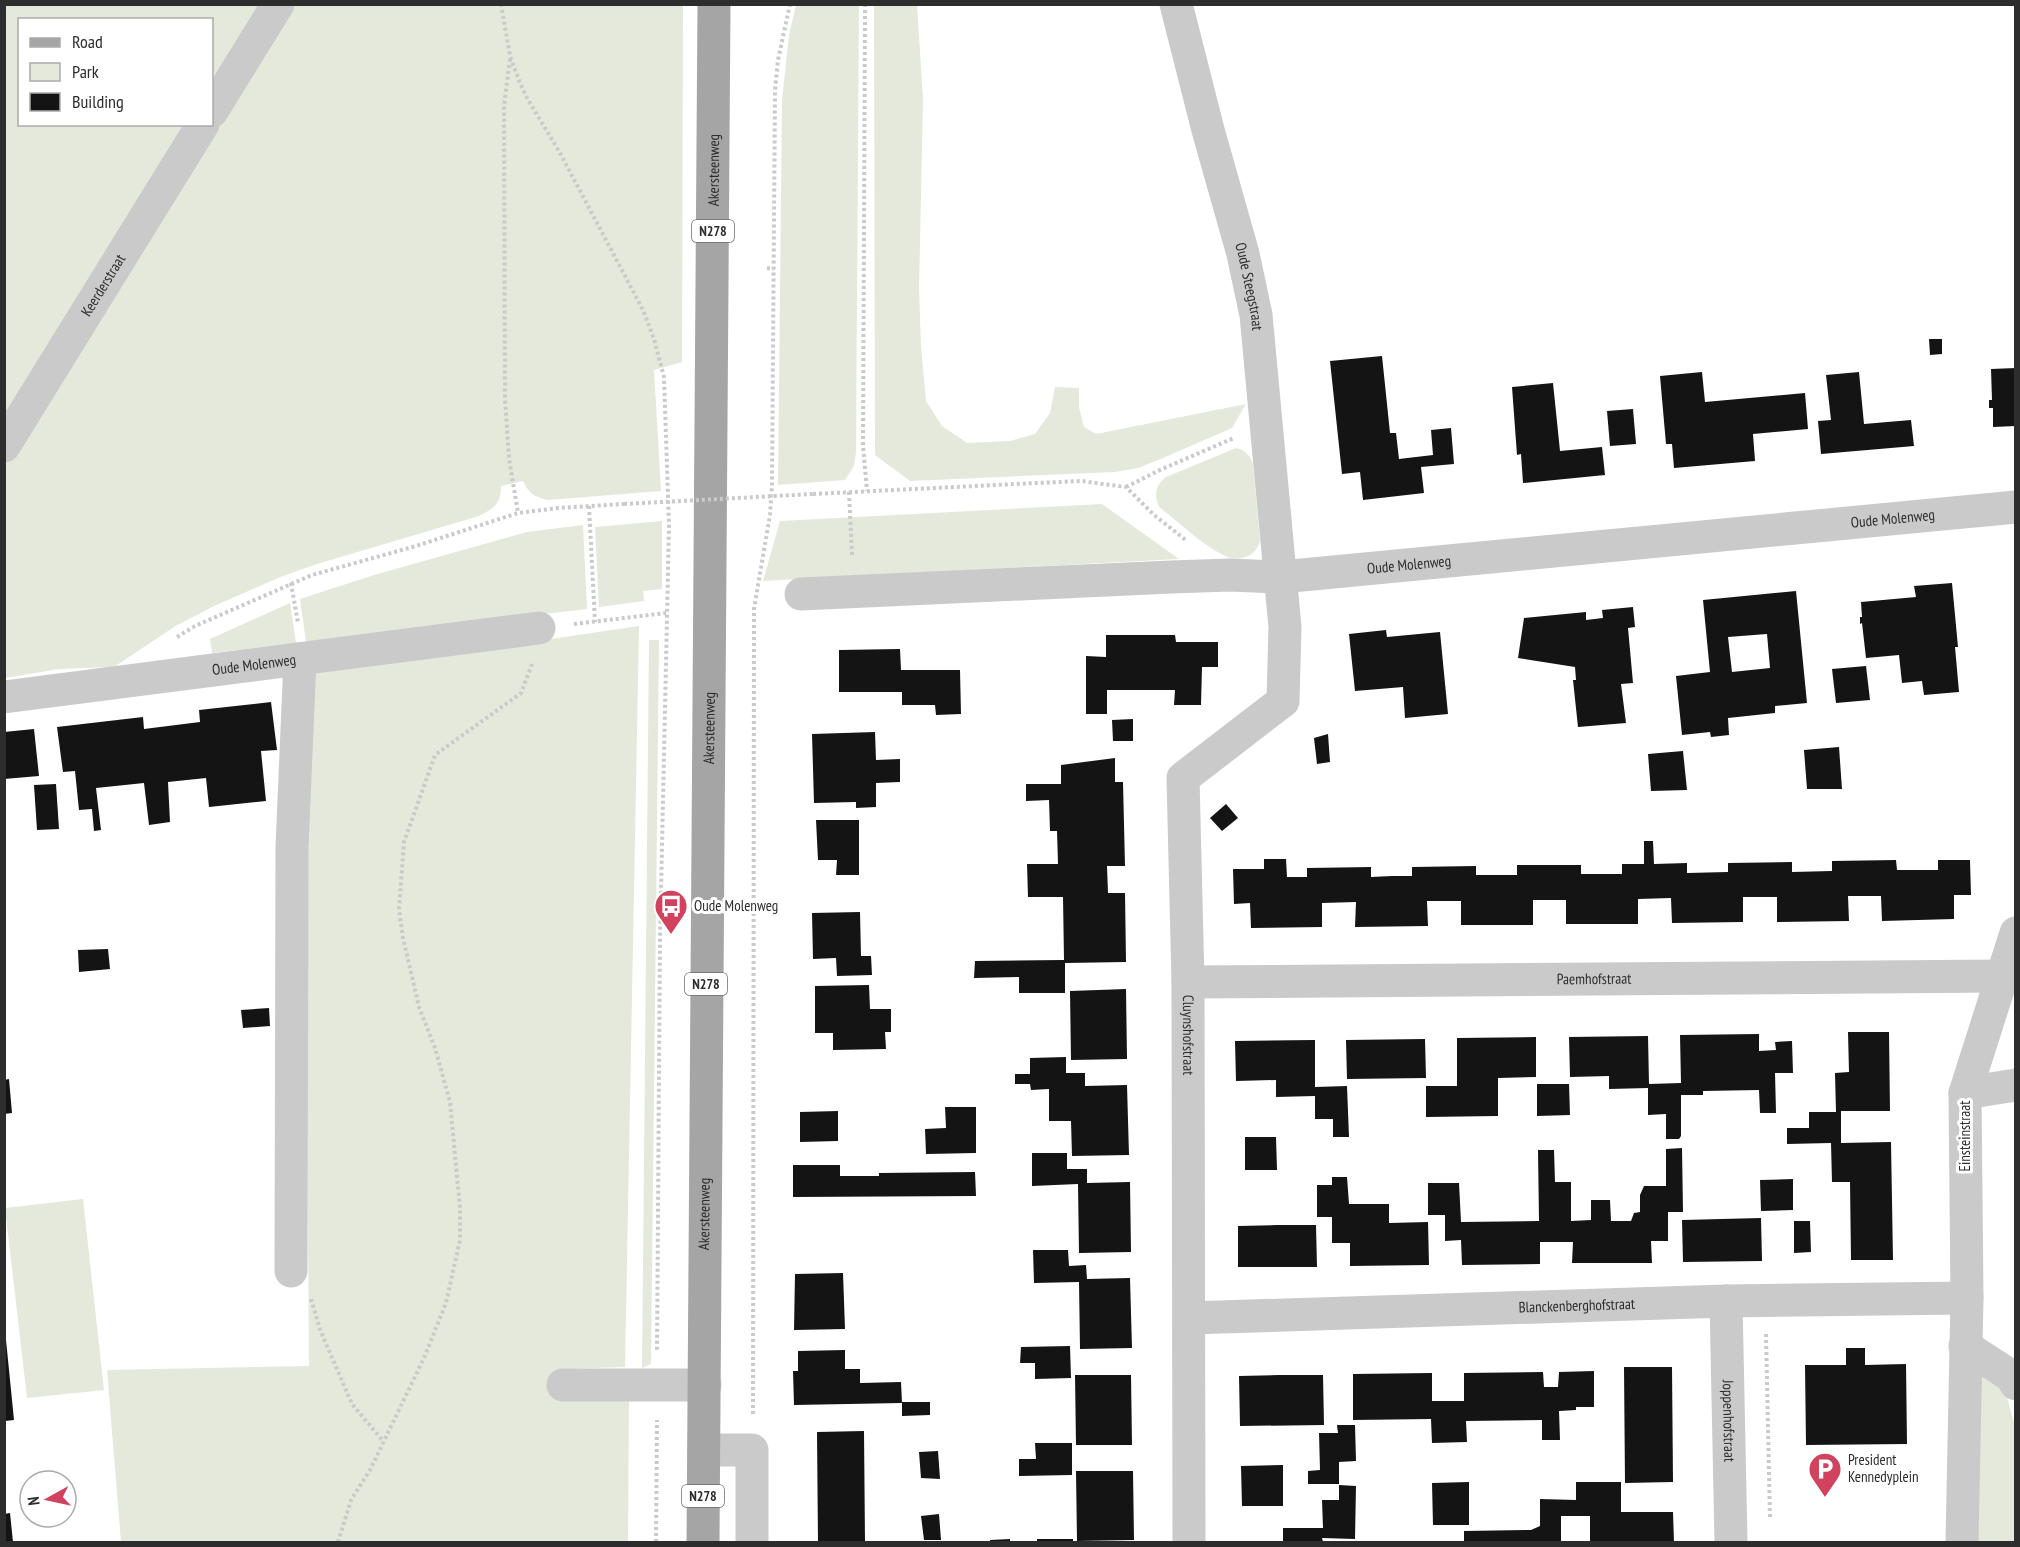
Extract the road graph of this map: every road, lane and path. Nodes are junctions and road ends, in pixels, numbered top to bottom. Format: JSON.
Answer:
{"nodes":[{"id":1,"x":278,"y":4,"type":"edge"},
{"id":2,"x":501,"y":4,"type":"edge"},
{"id":3,"x":714,"y":4,"type":"edge"},
{"id":4,"x":790,"y":4,"type":"edge"},
{"id":5,"x":866,"y":4,"type":"edge"},
{"id":6,"x":1176,"y":4,"type":"edge"},
{"id":7,"x":510,"y":56,"type":"junction"},
{"id":8,"x":213,"y":109,"type":"edge"},
{"id":9,"x":202,"y":126,"type":"edge"},
{"id":10,"x":767,"y":268,"type":"dead end"},
{"id":11,"x":774,"y":269,"type":"junction"},
{"id":12,"x":1266,"y":430,"type":"junction"},
{"id":13,"x":4,"y":446,"type":"edge"},
{"id":14,"x":1126,"y":487,"type":"junction"},
{"id":15,"x":867,"y":491,"type":"junction"},
{"id":16,"x":849,"y":492,"type":"junction"},
{"id":17,"x":589,"y":506,"type":"junction"},
{"id":18,"x":2016,"y":507,"type":"edge"},
{"id":19,"x":518,"y":513,"type":"junction"},
{"id":20,"x":852,"y":546,"type":"dead end"},
{"id":21,"x":1230,"y":575,"type":"junction"},
{"id":22,"x":1281,"y":577,"type":"junction"},
{"id":23,"x":801,"y":594,"type":"dead end"},
{"id":24,"x":666,"y":612,"type":"junction"},
{"id":25,"x":533,"y":629,"type":"joint"},
{"id":26,"x":300,"y":659,"type":"junction"},
{"id":27,"x":160,"y":677,"type":"junction"},
{"id":28,"x":4,"y":697,"type":"edge"},
{"id":29,"x":2016,"y":933,"type":"edge"},
{"id":30,"x":2001,"y":976,"type":"junction"},
{"id":31,"x":1188,"y":982,"type":"junction"},
{"id":32,"x":2016,"y":1085,"type":"edge"},
{"id":33,"x":1965,"y":1093,"type":"junction"},
{"id":34,"x":291,"y":1263,"type":"joint"},
{"id":35,"x":1967,"y":1298,"type":"junction"},
{"id":36,"x":1765,"y":1300,"type":"junction"},
{"id":37,"x":1726,"y":1301,"type":"junction"},
{"id":38,"x":1189,"y":1318,"type":"junction"},
{"id":39,"x":1965,"y":1346,"type":"junction"},
{"id":40,"x":2016,"y":1384,"type":"edge"},
{"id":41,"x":563,"y":1385,"type":"dead end"},
{"id":42,"x":657,"y":1385,"type":"junction"},
{"id":43,"x":705,"y":1385,"type":"junction"},
{"id":44,"x":753,"y":1413,"type":"dead end"},
{"id":45,"x":383,"y":1441,"type":"junction"},
{"id":46,"x":704,"y":1450,"type":"junction"},
{"id":47,"x":1770,"y":1519,"type":"dead end"},
{"id":48,"x":338,"y":1542,"type":"edge"},
{"id":49,"x":656,"y":1542,"type":"edge"},
{"id":50,"x":703,"y":1542,"type":"edge"},
{"id":51,"x":752,"y":1542,"type":"edge"},
{"id":52,"x":1189,"y":1542,"type":"edge"},
{"id":53,"x":1731,"y":1542,"type":"edge"},
{"id":54,"x":1962,"y":1542,"type":"edge"}],
"edges":[{"from":1,"to":8,"type":"street"},
{"from":2,"to":7,"type":"path"},
{"from":3,"to":43,"type":"main road","name":"Akersteenweg","number":"N278"},
{"from":4,"to":11,"type":"path"},
{"from":5,"to":15,"type":"path"},
{"from":6,"to":12,"type":"street","name":"Oude Steegstraat"},
{"from":7,"to":19,"type":"path"},
{"from":7,"to":24,"type":"path"},
{"from":9,"to":13,"type":"street","name":"Keerderstraat"},
{"from":10,"to":11,"type":"path"},
{"from":11,"to":44,"type":"path"},
{"from":12,"to":14,"type":"path"},
{"from":12,"to":22,"type":"street","name":"Oude Steegstraat"},
{"from":14,"to":15,"type":"path"},
{"from":14,"to":21,"type":"path"},
{"from":15,"to":16,"type":"path"},
{"from":16,"to":17,"type":"path","bridge":true},
{"from":16,"to":20,"type":"path"},
{"from":17,"to":19,"type":"path"},
{"from":17,"to":24,"type":"path"},
{"from":18,"to":22,"type":"street","name":"Oude Molenweg"},
{"from":19,"to":27,"type":"path"},
{"from":21,"to":22,"type":"street","name":"Oude Molenweg"},
{"from":21,"to":23,"type":"street","name":"Oude Molenweg"},
{"from":22,"to":31,"type":"street","name":"Cluynshofstraat"},
{"from":24,"to":42,"type":"path"},
{"from":25,"to":26,"type":"street","name":"Oude Molenweg"},
{"from":25,"to":45,"type":"path"},
{"from":26,"to":27,"type":"street","name":"Oude Molenweg"},
{"from":26,"to":34,"type":"street"},
{"from":27,"to":28,"type":"street","name":"Oude Molenweg"},
{"from":29,"to":30,"type":"street","name":"Einsteinstraat"},
{"from":30,"to":31,"type":"street","name":"Paemhofstraat"},
{"from":30,"to":33,"type":"street","name":"Einsteinstraat"},
{"from":31,"to":38,"type":"street","name":"Cluynshofstraat"},
{"from":32,"to":33,"type":"street"},
{"from":33,"to":35,"type":"street","name":"Einsteinstraat"},
{"from":34,"to":45,"type":"path"},
{"from":35,"to":36,"type":"street","name":"Blanckenberghofstraat"},
{"from":35,"to":39,"type":"street","name":"Einsteinstraat"},
{"from":36,"to":37,"type":"street","name":"Blanckenberghofstraat"},
{"from":36,"to":47,"type":"path"},
{"from":37,"to":38,"type":"street","name":"Blanckenberghofstraat"},
{"from":37,"to":53,"type":"street","name":"Joppenhofstraat"},
{"from":38,"to":52,"type":"street","name":"Cluynshofstraat"},
{"from":39,"to":40,"type":"street"},
{"from":39,"to":54,"type":"street","name":"Einsteinstraat"},
{"from":41,"to":42,"type":"street"},
{"from":42,"to":43,"type":"street"},
{"from":42,"to":49,"type":"path"},
{"from":43,"to":46,"type":"main road","name":"Akersteenweg","number":"N278"},
{"from":45,"to":48,"type":"path"},
{"from":46,"to":50,"type":"main road","name":"Akersteenweg","number":"N278"},
{"from":46,"to":51,"type":"street"}]}
